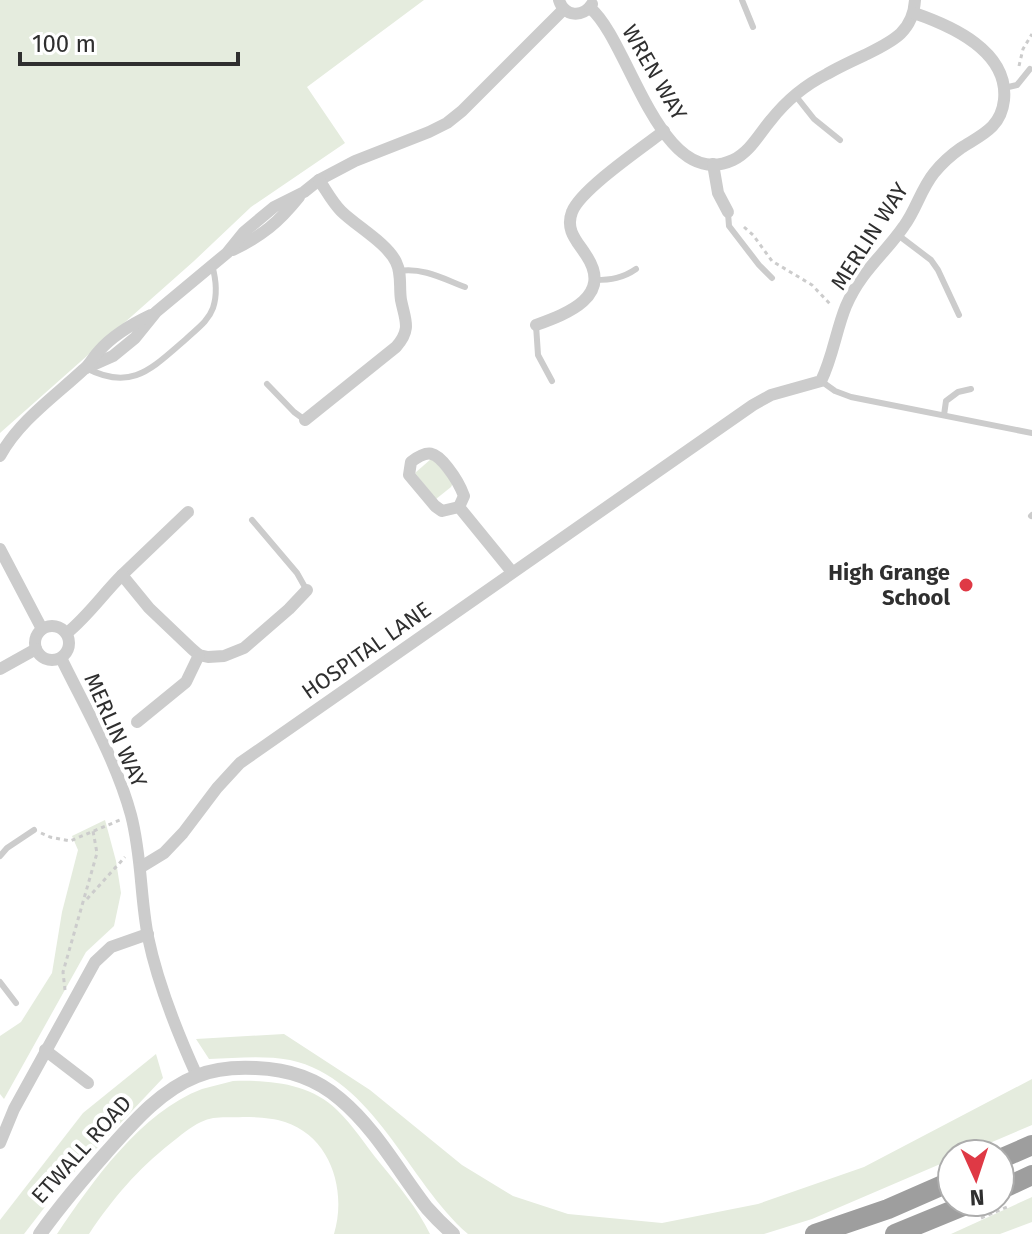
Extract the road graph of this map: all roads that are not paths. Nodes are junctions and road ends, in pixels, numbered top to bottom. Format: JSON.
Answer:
{"nodes":[{"id":1,"x":742,"y":0,"type":"edge"},
{"id":2,"x":562,"y":4,"type":"edge"},
{"id":3,"x":592,"y":4,"type":"edge"},
{"id":4,"x":914,"y":7,"type":"edge"},
{"id":5,"x":753,"y":27,"type":"dead end"},
{"id":6,"x":1030,"y":69,"type":"edge"},
{"id":7,"x":1003,"y":85,"type":"junction"},
{"id":8,"x":795,"y":95,"type":"junction"},
{"id":9,"x":664,"y":131,"type":"junction"},
{"id":10,"x":840,"y":140,"type":"dead end"},
{"id":11,"x":713,"y":164,"type":"junction"},
{"id":12,"x":319,"y":180,"type":"junction"},
{"id":13,"x":728,"y":212,"type":"joint"},
{"id":14,"x":898,"y":235,"type":"junction"},
{"id":15,"x":212,"y":265,"type":"junction"},
{"id":16,"x":636,"y":269,"type":"dead end"},
{"id":17,"x":399,"y":271,"type":"junction"},
{"id":18,"x":772,"y":278,"type":"dead end"},
{"id":19,"x":594,"y":280,"type":"junction"},
{"id":20,"x":465,"y":287,"type":"dead end"},
{"id":21,"x":959,"y":315,"type":"dead end"},
{"id":22,"x":536,"y":325,"type":"joint"},
{"id":23,"x":86,"y":368,"type":"junction"},
{"id":24,"x":552,"y":381,"type":"dead end"},
{"id":25,"x":821,"y":381,"type":"junction"},
{"id":26,"x":267,"y":384,"type":"dead end"},
{"id":27,"x":971,"y":389,"type":"dead end"},
{"id":28,"x":944,"y":415,"type":"junction"},
{"id":29,"x":305,"y":420,"type":"joint"},
{"id":30,"x":1032,"y":433,"type":"edge"},
{"id":31,"x":0,"y":456,"type":"edge"},
{"id":32,"x":459,"y":507,"type":"junction"},
{"id":33,"x":188,"y":512,"type":"dead end"},
{"id":34,"x":252,"y":520,"type":"dead end"},
{"id":35,"x":0,"y":549,"type":"edge"},
{"id":36,"x":512,"y":572,"type":"junction"},
{"id":37,"x":122,"y":575,"type":"junction"},
{"id":38,"x":307,"y":590,"type":"joint"},
{"id":39,"x":42,"y":629,"type":"junction"},
{"id":40,"x":67,"y":633,"type":"junction"},
{"id":41,"x":36,"y":649,"type":"junction"},
{"id":42,"x":199,"y":655,"type":"junction"},
{"id":43,"x":61,"y":658,"type":"junction"},
{"id":44,"x":0,"y":669,"type":"edge"},
{"id":45,"x":137,"y":722,"type":"dead end"},
{"id":46,"x":34,"y":830,"type":"road end"},
{"id":47,"x":0,"y":856,"type":"edge"},
{"id":48,"x":141,"y":867,"type":"junction"},
{"id":49,"x":148,"y":934,"type":"junction"},
{"id":50,"x":0,"y":982,"type":"edge"},
{"id":51,"x":16,"y":1003,"type":"dead end"},
{"id":52,"x":45,"y":1050,"type":"junction"},
{"id":53,"x":197,"y":1076,"type":"junction"},
{"id":54,"x":88,"y":1083,"type":"dead end"},
{"id":55,"x":0,"y":1143,"type":"edge"},
{"id":56,"x":1032,"y":1175,"type":"edge"},
{"id":57,"x":936,"y":1188,"type":"edge"},
{"id":58,"x":1016,"y":1189,"type":"edge"},
{"id":59,"x":429,"y":1210,"type":"junction"},
{"id":60,"x":952,"y":1218,"type":"edge"},
{"id":61,"x":40,"y":1234,"type":"edge"},
{"id":62,"x":436,"y":1234,"type":"edge"},
{"id":63,"x":453,"y":1234,"type":"edge"},
{"id":64,"x":815,"y":1234,"type":"edge"},
{"id":65,"x":895,"y":1234,"type":"edge"}],
"edges":[{"from":1,"to":5,"type":"lane"},
{"from":2,"to":3,"type":"street"},
{"from":2,"to":12,"type":"street"},
{"from":3,"to":9,"type":"street","name":"WREN WAY"},
{"from":4,"to":7,"type":"street"},
{"from":4,"to":8,"type":"street"},
{"from":6,"to":7,"type":"lane"},
{"from":7,"to":14,"type":"street","name":"MERLIN WAY"},
{"from":8,"to":10,"type":"lane"},
{"from":8,"to":11,"type":"street"},
{"from":9,"to":11,"type":"street","name":"WREN WAY"},
{"from":9,"to":19,"type":"street"},
{"from":11,"to":13,"type":"street"},
{"from":12,"to":15,"type":"street"},
{"from":12,"to":17,"type":"street"},
{"from":13,"to":18,"type":"lane"},
{"from":14,"to":21,"type":"lane"},
{"from":14,"to":25,"type":"street","name":"MERLIN WAY"},
{"from":15,"to":23,"type":"street"},
{"from":15,"to":23,"type":"lane"},
{"from":16,"to":19,"type":"lane"},
{"from":17,"to":20,"type":"lane"},
{"from":17,"to":29,"type":"street"},
{"from":19,"to":22,"type":"street"},
{"from":22,"to":24,"type":"lane"},
{"from":23,"to":31,"type":"street"},
{"from":25,"to":28,"type":"lane"},
{"from":25,"to":36,"type":"street","name":"HOSPITAL LANE"},
{"from":26,"to":29,"type":"lane"},
{"from":27,"to":28,"type":"lane"},
{"from":28,"to":30,"type":"lane"},
{"from":32,"to":32,"type":"street"},
{"from":32,"to":36,"type":"street"},
{"from":33,"to":37,"type":"street"},
{"from":34,"to":38,"type":"lane"},
{"from":35,"to":39,"type":"street"},
{"from":36,"to":48,"type":"street","name":"HOSPITAL LANE"},
{"from":37,"to":40,"type":"street"},
{"from":37,"to":42,"type":"street"},
{"from":38,"to":42,"type":"street"},
{"from":39,"to":40,"type":"street"},
{"from":39,"to":41,"type":"street"},
{"from":40,"to":43,"type":"street"},
{"from":41,"to":43,"type":"street"},
{"from":41,"to":44,"type":"street"},
{"from":42,"to":45,"type":"street"},
{"from":43,"to":48,"type":"street","name":"MERLIN WAY"},
{"from":46,"to":47,"type":"lane"},
{"from":48,"to":49,"type":"street"},
{"from":49,"to":52,"type":"street"},
{"from":49,"to":53,"type":"street"},
{"from":50,"to":51,"type":"lane"},
{"from":52,"to":54,"type":"street"},
{"from":52,"to":55,"type":"street"},
{"from":53,"to":59,"type":"street","name":"ETWALL ROAD"},
{"from":53,"to":61,"type":"street","name":"ETWALL ROAD"},
{"from":56,"to":58,"type":"highway"},
{"from":57,"to":64,"type":"highway"},
{"from":59,"to":62,"type":"street","name":"ETWALL ROAD"},
{"from":59,"to":63,"type":"street","name":"ETWALL ROAD"},
{"from":60,"to":65,"type":"highway"}]}
